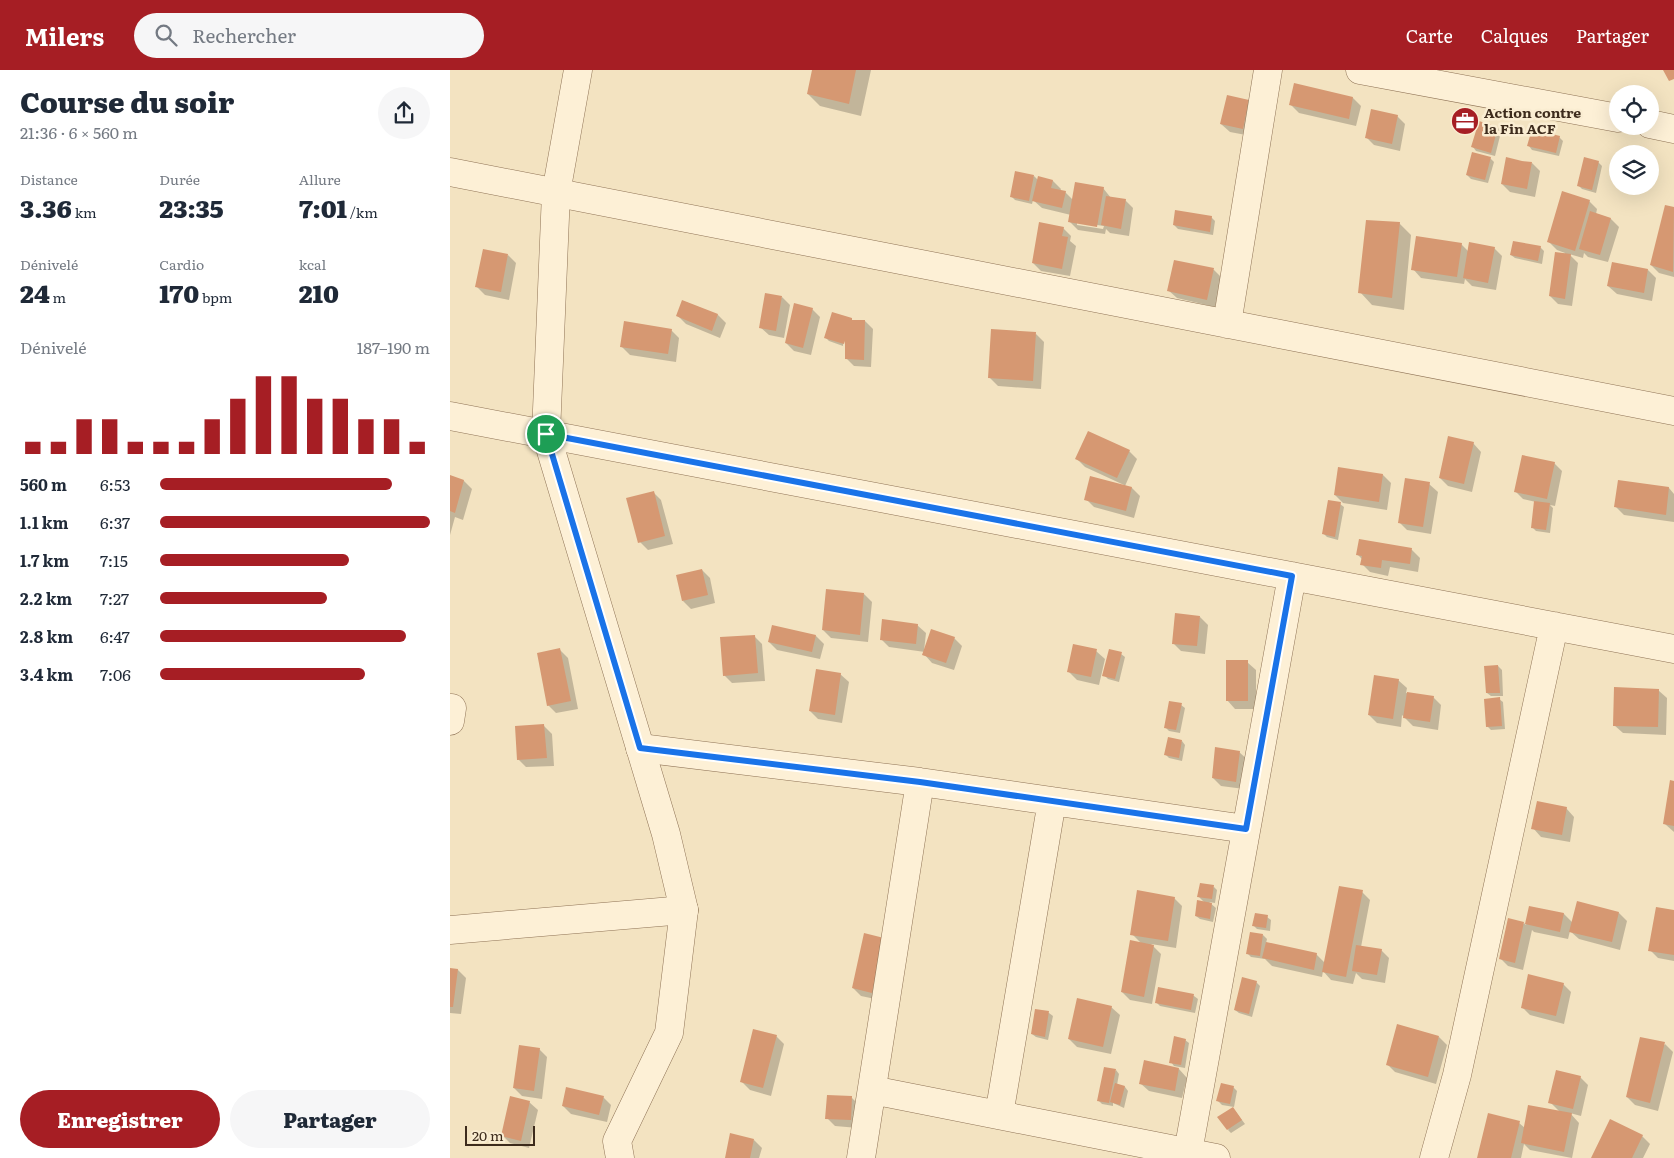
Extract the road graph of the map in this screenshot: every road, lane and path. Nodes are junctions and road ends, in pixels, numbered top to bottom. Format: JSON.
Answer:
{"nodes":[{"id":1,"x":578,"y":70,"type":"edge"},
{"id":2,"x":1268,"y":70,"type":"edge"},
{"id":3,"x":1360,"y":70,"type":"edge"},
{"id":4,"x":1401,"y":73,"type":"edge"},
{"id":5,"x":1609,"y":116,"type":"edge"},
{"id":6,"x":1659,"y":126,"type":"edge"},
{"id":7,"x":1674,"y":129,"type":"edge"},
{"id":8,"x":450,"y":172,"type":"edge"},
{"id":9,"x":556,"y":193,"type":"junction"},
{"id":10,"x":1227,"y":324,"type":"junction"},
{"id":11,"x":1674,"y":411,"type":"edge"},
{"id":12,"x":450,"y":416,"type":"edge"},
{"id":13,"x":546,"y":434,"type":"junction"},
{"id":14,"x":1292,"y":576,"type":"junction"},
{"id":15,"x":1554,"y":626,"type":"junction"},
{"id":16,"x":1674,"y":649,"type":"edge"},
{"id":17,"x":640,"y":748,"type":"junction"},
{"id":18,"x":920,"y":782,"type":"junction"},
{"id":19,"x":1052,"y":801,"type":"junction"},
{"id":20,"x":1246,"y":829,"type":"junction"},
{"id":21,"x":684,"y":910,"type":"junction"},
{"id":22,"x":450,"y":930,"type":"edge"},
{"id":23,"x":872,"y":1090,"type":"junction"},
{"id":24,"x":999,"y":1115,"type":"junction"},
{"id":25,"x":617,"y":1152,"type":"edge"},
{"id":26,"x":1188,"y":1152,"type":"junction"},
{"id":27,"x":861,"y":1158,"type":"edge"},
{"id":28,"x":1216,"y":1158,"type":"edge"},
{"id":29,"x":1434,"y":1158,"type":"edge"}],
"edges":[{"from":1,"to":9,"type":"street"},
{"from":2,"to":10,"type":"street"},
{"from":3,"to":4,"type":"street"},
{"from":4,"to":5,"type":"street"},
{"from":6,"to":7,"type":"street"},
{"from":8,"to":9,"type":"street"},
{"from":9,"to":10,"type":"street"},
{"from":9,"to":13,"type":"street"},
{"from":10,"to":11,"type":"street"},
{"from":12,"to":13,"type":"street"},
{"from":13,"to":14,"type":"street"},
{"from":13,"to":17,"type":"street"},
{"from":14,"to":15,"type":"street"},
{"from":14,"to":20,"type":"street"},
{"from":15,"to":16,"type":"street"},
{"from":15,"to":29,"type":"street"},
{"from":17,"to":18,"type":"street"},
{"from":17,"to":21,"type":"street"},
{"from":18,"to":19,"type":"street"},
{"from":18,"to":23,"type":"street"},
{"from":19,"to":20,"type":"street"},
{"from":19,"to":24,"type":"street"},
{"from":20,"to":26,"type":"street"},
{"from":21,"to":22,"type":"street"},
{"from":21,"to":25,"type":"street"},
{"from":23,"to":24,"type":"street"},
{"from":23,"to":27,"type":"street"},
{"from":24,"to":26,"type":"street"},
{"from":26,"to":28,"type":"street"}]}
